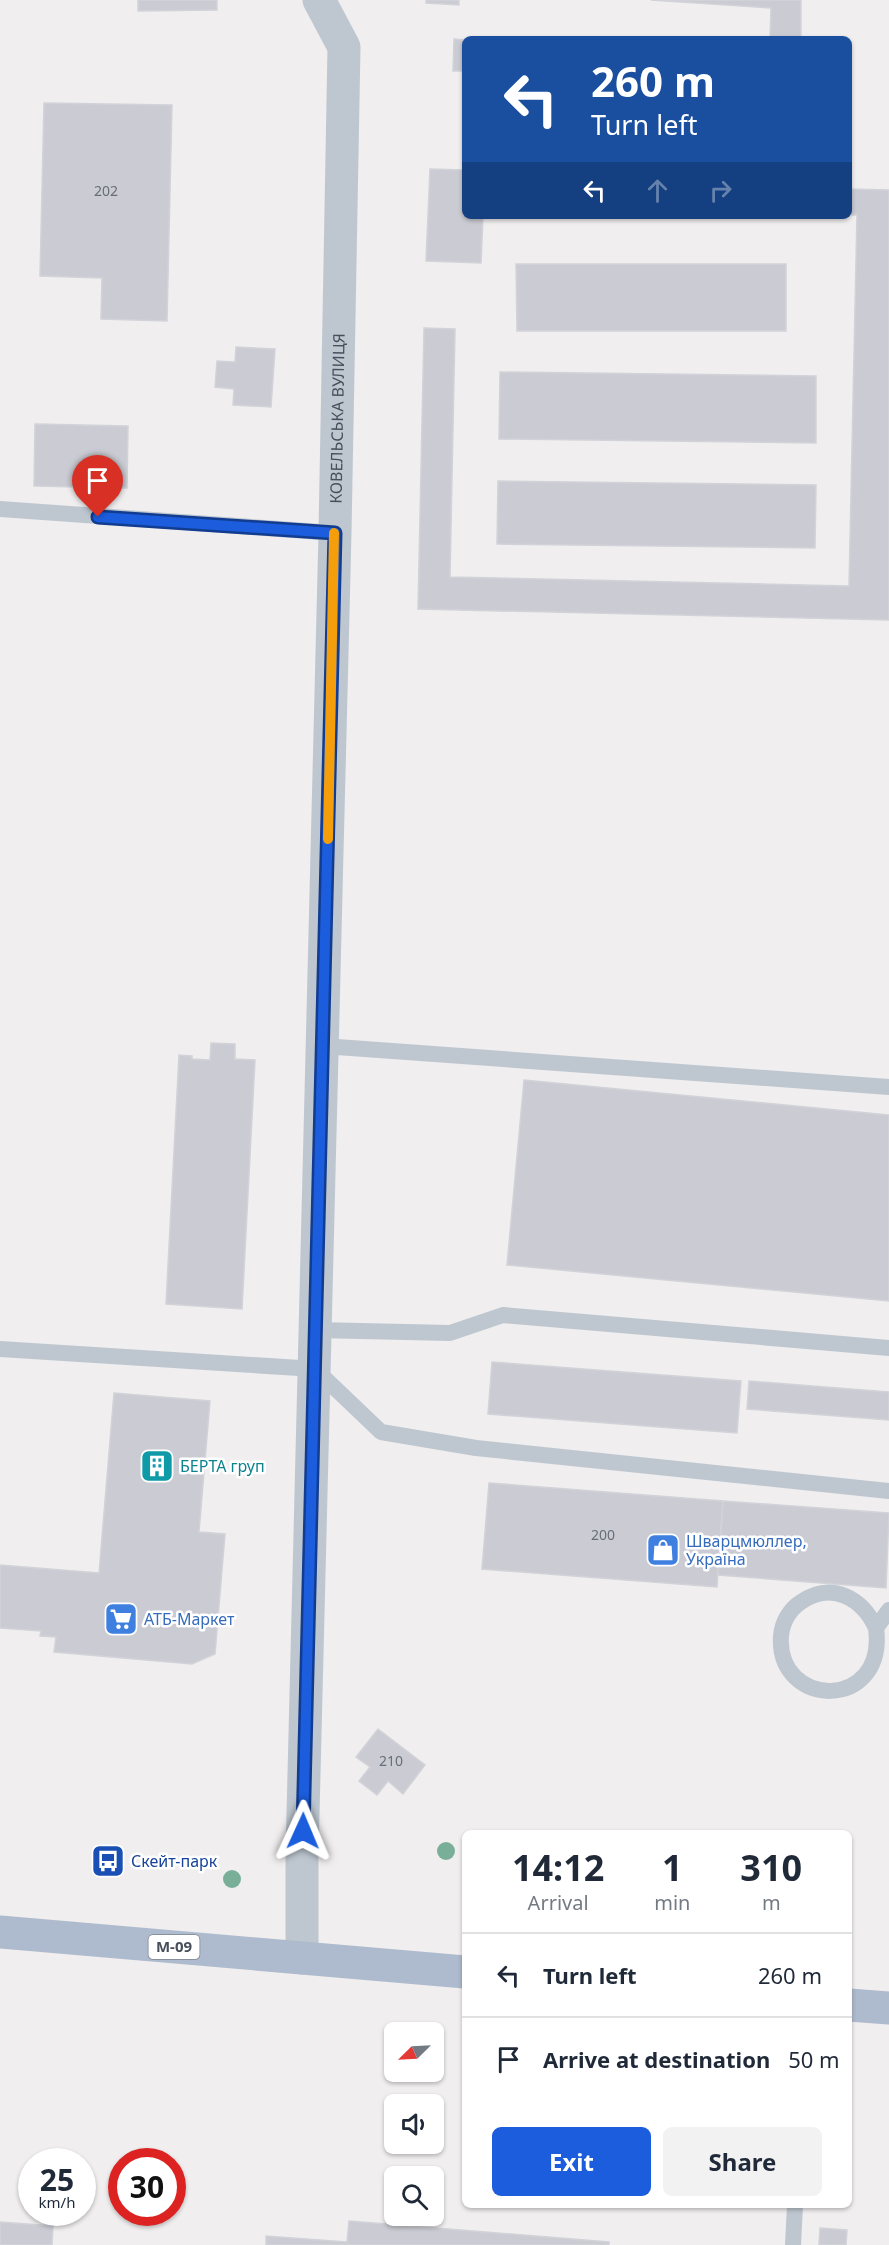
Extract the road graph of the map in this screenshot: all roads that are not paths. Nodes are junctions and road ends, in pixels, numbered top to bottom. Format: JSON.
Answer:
{"nodes":[{"id":1,"x":319,"y":0,"type":"edge"},
{"id":2,"x":0,"y":509,"type":"edge"},
{"id":3,"x":335,"y":533,"type":"junction"},
{"id":4,"x":323,"y":1046,"type":"junction"},
{"id":5,"x":889,"y":1087,"type":"edge"},
{"id":6,"x":316,"y":1330,"type":"junction"},
{"id":7,"x":889,"y":1348,"type":"edge"},
{"id":8,"x":0,"y":1349,"type":"edge"},
{"id":9,"x":315,"y":1369,"type":"junction"},
{"id":10,"x":889,"y":1491,"type":"edge"},
{"id":11,"x":889,"y":1610,"type":"edge"},
{"id":12,"x":876,"y":1628,"type":"junction"},
{"id":13,"x":0,"y":1932,"type":"edge"},
{"id":14,"x":302,"y":1958,"type":"junction"},
{"id":15,"x":462,"y":1972,"type":"edge"},
{"id":16,"x":852,"y":2005,"type":"edge"},
{"id":17,"x":889,"y":2008,"type":"edge"},
{"id":18,"x":795,"y":2208,"type":"edge"},
{"id":19,"x":793,"y":2245,"type":"edge"}],
"edges":[{"from":1,"to":3,"type":"street","name":"КОВЕЛЬСЬКА ВУЛИЦЯ"},
{"from":2,"to":3,"type":"lane"},
{"from":3,"to":4,"type":"street","name":"КОВЕЛЬСЬКА ВУЛИЦЯ"},
{"from":4,"to":5,"type":"lane"},
{"from":4,"to":6,"type":"street","name":"КОВЕЛЬСЬКА ВУЛИЦЯ"},
{"from":6,"to":7,"type":"lane"},
{"from":6,"to":9,"type":"street","name":"КОВЕЛЬСЬКА ВУЛИЦЯ"},
{"from":8,"to":9,"type":"lane"},
{"from":9,"to":10,"type":"lane"},
{"from":9,"to":14,"type":"street","name":"КОВЕЛЬСЬКА ВУЛИЦЯ"},
{"from":11,"to":12,"type":"lane"},
{"from":12,"to":12,"type":"lane"},
{"from":13,"to":14,"type":"main road","number":"М-09"},
{"from":14,"to":15,"type":"main road","number":"М-09"},
{"from":16,"to":17,"type":"main road"},
{"from":18,"to":19,"type":"lane"}]}
